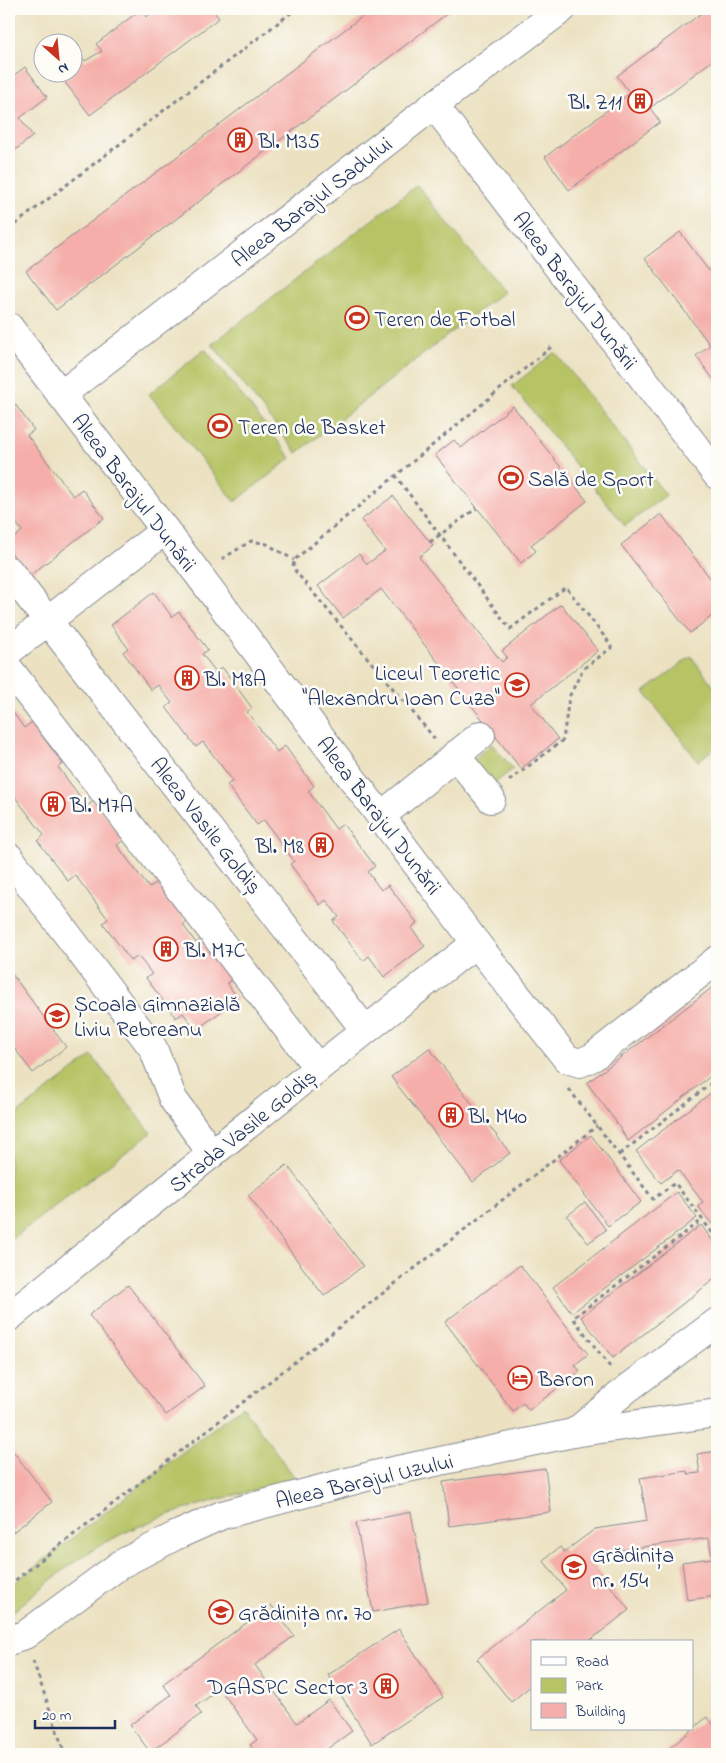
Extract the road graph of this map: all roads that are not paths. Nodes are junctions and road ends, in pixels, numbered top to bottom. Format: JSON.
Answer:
{"nodes":[{"id":1,"x":562,"y":9,"type":"edge"},
{"id":2,"x":434,"y":106,"type":"junction"},
{"id":3,"x":9,"y":327,"type":"edge"},
{"id":4,"x":61,"y":395,"type":"junction"},
{"id":5,"x":717,"y":474,"type":"edge"},
{"id":6,"x":165,"y":530,"type":"junction"},
{"id":7,"x":9,"y":571,"type":"edge"},
{"id":8,"x":48,"y":620,"type":"junction"},
{"id":9,"x":9,"y":651,"type":"edge"},
{"id":10,"x":9,"y":669,"type":"edge"},
{"id":11,"x":481,"y":735,"type":"dead end"},
{"id":12,"x":453,"y":757,"type":"junction"},
{"id":13,"x":490,"y":798,"type":"road end"},
{"id":14,"x":381,"y":816,"type":"junction"},
{"id":15,"x":9,"y":857,"type":"edge"},
{"id":16,"x":476,"y":943,"type":"junction"},
{"id":17,"x":717,"y":960,"type":"edge"},
{"id":18,"x":365,"y":1030,"type":"junction"},
{"id":19,"x":318,"y":1068,"type":"junction"},
{"id":20,"x":212,"y":1154,"type":"junction"},
{"id":21,"x":9,"y":1317,"type":"edge"},
{"id":22,"x":717,"y":1322,"type":"edge"},
{"id":23,"x":717,"y":1413,"type":"edge"},
{"id":24,"x":574,"y":1433,"type":"junction"},
{"id":25,"x":17,"y":1638,"type":"edge"}],
"edges":[{"from":1,"to":2,"type":"street","name":"Aleea Barajul Sadului"},
{"from":2,"to":4,"type":"street","name":"Aleea Barajul Sadului"},
{"from":2,"to":5,"type":"street","name":"Aleea Barajul Dunării"},
{"from":3,"to":4,"type":"street","name":"Aleea Barajul Dunării"},
{"from":4,"to":6,"type":"street","name":"Aleea Barajul Dunării"},
{"from":6,"to":8,"type":"street"},
{"from":6,"to":14,"type":"street","name":"Aleea Barajul Dunării"},
{"from":7,"to":8,"type":"street","name":"Aleea Vasile Goldiș"},
{"from":8,"to":9,"type":"street"},
{"from":8,"to":18,"type":"street","name":"Aleea Vasile Goldiș"},
{"from":10,"to":19,"type":"street"},
{"from":11,"to":12,"type":"street"},
{"from":12,"to":13,"type":"street"},
{"from":12,"to":14,"type":"street"},
{"from":14,"to":16,"type":"street","name":"Aleea Barajul Dunării"},
{"from":15,"to":20,"type":"street"},
{"from":16,"to":17,"type":"street","name":"Aleea Barajul Dunării"},
{"from":16,"to":18,"type":"street","name":"Strada Vasile Goldiș"},
{"from":18,"to":19,"type":"street","name":"Strada Vasile Goldiș"},
{"from":19,"to":20,"type":"street","name":"Strada Vasile Goldiș"},
{"from":20,"to":21,"type":"street","name":"Strada Vasile Goldiș"},
{"from":22,"to":24,"type":"street","name":"Aleea Barajul Uzului"},
{"from":23,"to":24,"type":"street"},
{"from":24,"to":25,"type":"street","name":"Aleea Barajul Uzului"}]}
